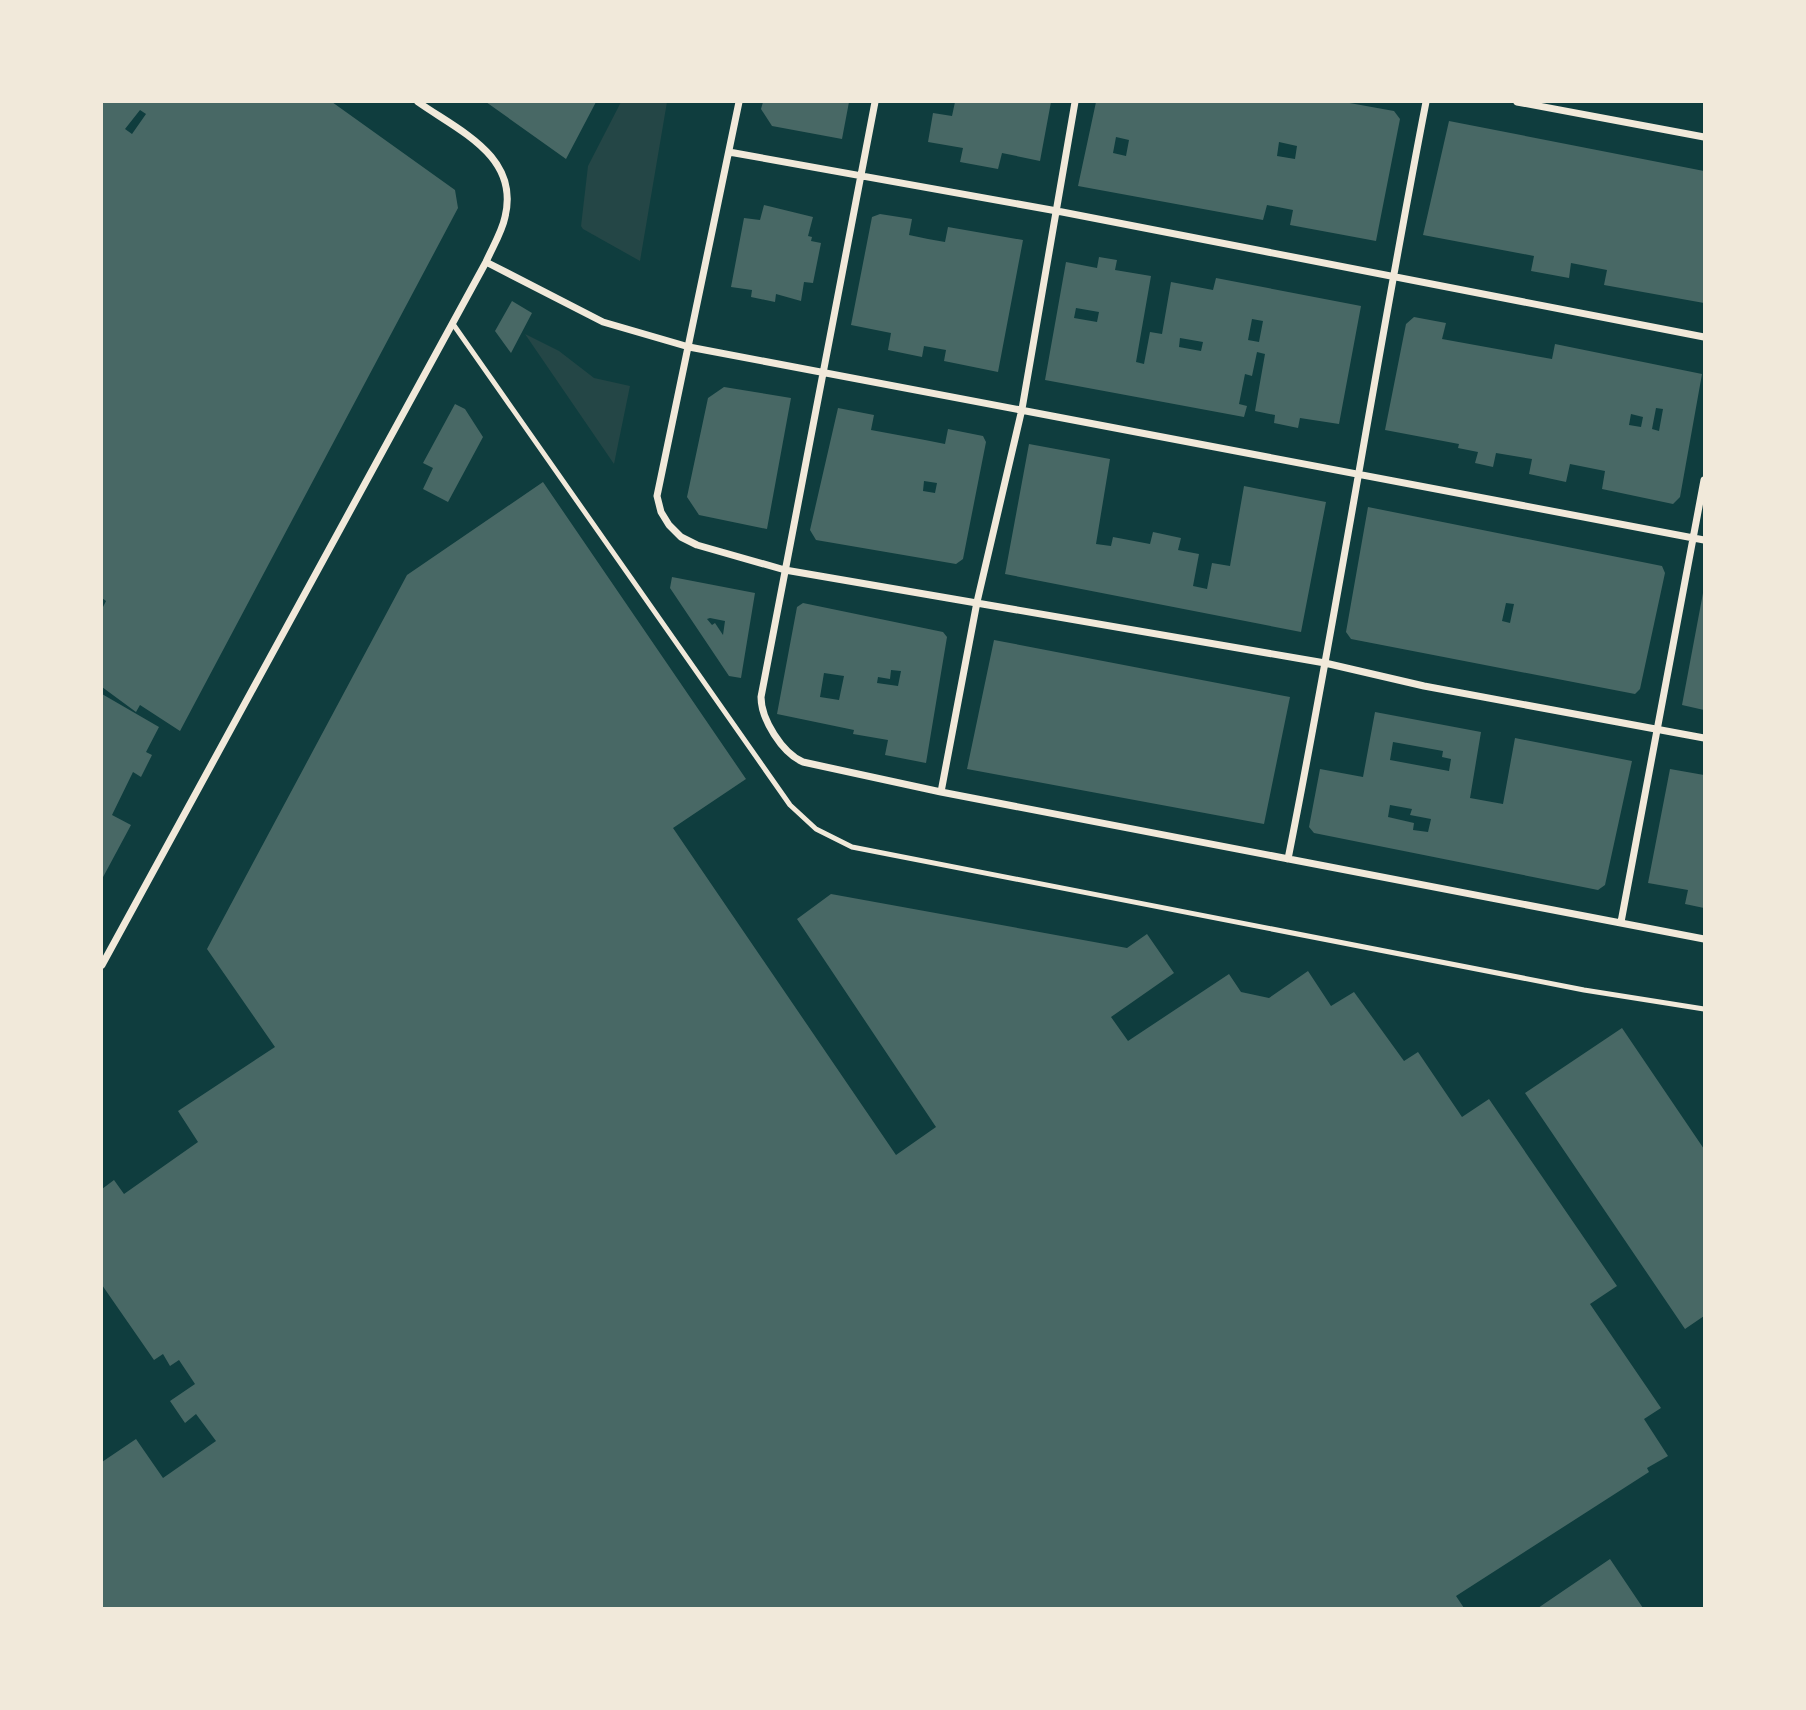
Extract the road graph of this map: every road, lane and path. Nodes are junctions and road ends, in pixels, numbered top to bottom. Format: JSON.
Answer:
{"nodes":[{"id":1,"x":418,"y":102,"type":"edge"},
{"id":2,"x":740,"y":102,"type":"edge"},
{"id":3,"x":875,"y":102,"type":"edge"},
{"id":4,"x":1075,"y":102,"type":"edge"},
{"id":5,"x":1426,"y":102,"type":"edge"},
{"id":6,"x":1517,"y":102,"type":"edge"},
{"id":7,"x":1704,"y":137,"type":"edge"},
{"id":8,"x":729,"y":152,"type":"junction"},
{"id":9,"x":861,"y":176,"type":"junction"},
{"id":10,"x":1056,"y":211,"type":"junction"},
{"id":11,"x":486,"y":262,"type":"junction"},
{"id":12,"x":1392,"y":278,"type":"junction"},
{"id":13,"x":453,"y":324,"type":"junction"},
{"id":14,"x":1704,"y":337,"type":"edge"},
{"id":15,"x":689,"y":347,"type":"junction"},
{"id":16,"x":823,"y":372,"type":"junction"},
{"id":17,"x":1022,"y":409,"type":"junction"},
{"id":18,"x":1358,"y":474,"type":"junction"},
{"id":19,"x":1704,"y":480,"type":"edge"},
{"id":20,"x":1693,"y":537,"type":"junction"},
{"id":21,"x":1704,"y":540,"type":"edge"},
{"id":22,"x":785,"y":570,"type":"junction"},
{"id":23,"x":977,"y":602,"type":"junction"},
{"id":24,"x":1325,"y":663,"type":"junction"},
{"id":25,"x":1657,"y":731,"type":"junction"},
{"id":26,"x":1704,"y":738,"type":"edge"},
{"id":27,"x":941,"y":792,"type":"junction"},
{"id":28,"x":1288,"y":859,"type":"junction"},
{"id":29,"x":1621,"y":922,"type":"junction"},
{"id":30,"x":1704,"y":939,"type":"edge"},
{"id":31,"x":102,"y":965,"type":"edge"},
{"id":32,"x":1704,"y":1009,"type":"edge"}],
"edges":[{"from":1,"to":11,"type":"street"},
{"from":2,"to":8,"type":"street"},
{"from":3,"to":9,"type":"street"},
{"from":4,"to":10,"type":"street"},
{"from":5,"to":12,"type":"street"},
{"from":6,"to":7,"type":"street"},
{"from":8,"to":9,"type":"street"},
{"from":8,"to":15,"type":"street"},
{"from":9,"to":10,"type":"street"},
{"from":9,"to":16,"type":"street"},
{"from":10,"to":12,"type":"street"},
{"from":10,"to":17,"type":"street"},
{"from":11,"to":13,"type":"street"},
{"from":11,"to":15,"type":"street"},
{"from":12,"to":14,"type":"street"},
{"from":12,"to":18,"type":"street"},
{"from":13,"to":31,"type":"street"},
{"from":13,"to":32,"type":"lane"},
{"from":15,"to":16,"type":"street"},
{"from":15,"to":22,"type":"street"},
{"from":16,"to":17,"type":"street"},
{"from":16,"to":22,"type":"street"},
{"from":17,"to":18,"type":"street"},
{"from":17,"to":23,"type":"street"},
{"from":18,"to":20,"type":"street"},
{"from":18,"to":24,"type":"street"},
{"from":19,"to":20,"type":"street"},
{"from":20,"to":21,"type":"street"},
{"from":20,"to":25,"type":"street"},
{"from":22,"to":23,"type":"street"},
{"from":22,"to":27,"type":"street"},
{"from":23,"to":24,"type":"street"},
{"from":23,"to":27,"type":"street"},
{"from":24,"to":25,"type":"street"},
{"from":24,"to":28,"type":"street"},
{"from":25,"to":26,"type":"street"},
{"from":25,"to":29,"type":"street"},
{"from":27,"to":28,"type":"street"},
{"from":28,"to":29,"type":"street"},
{"from":29,"to":30,"type":"street"}]}
